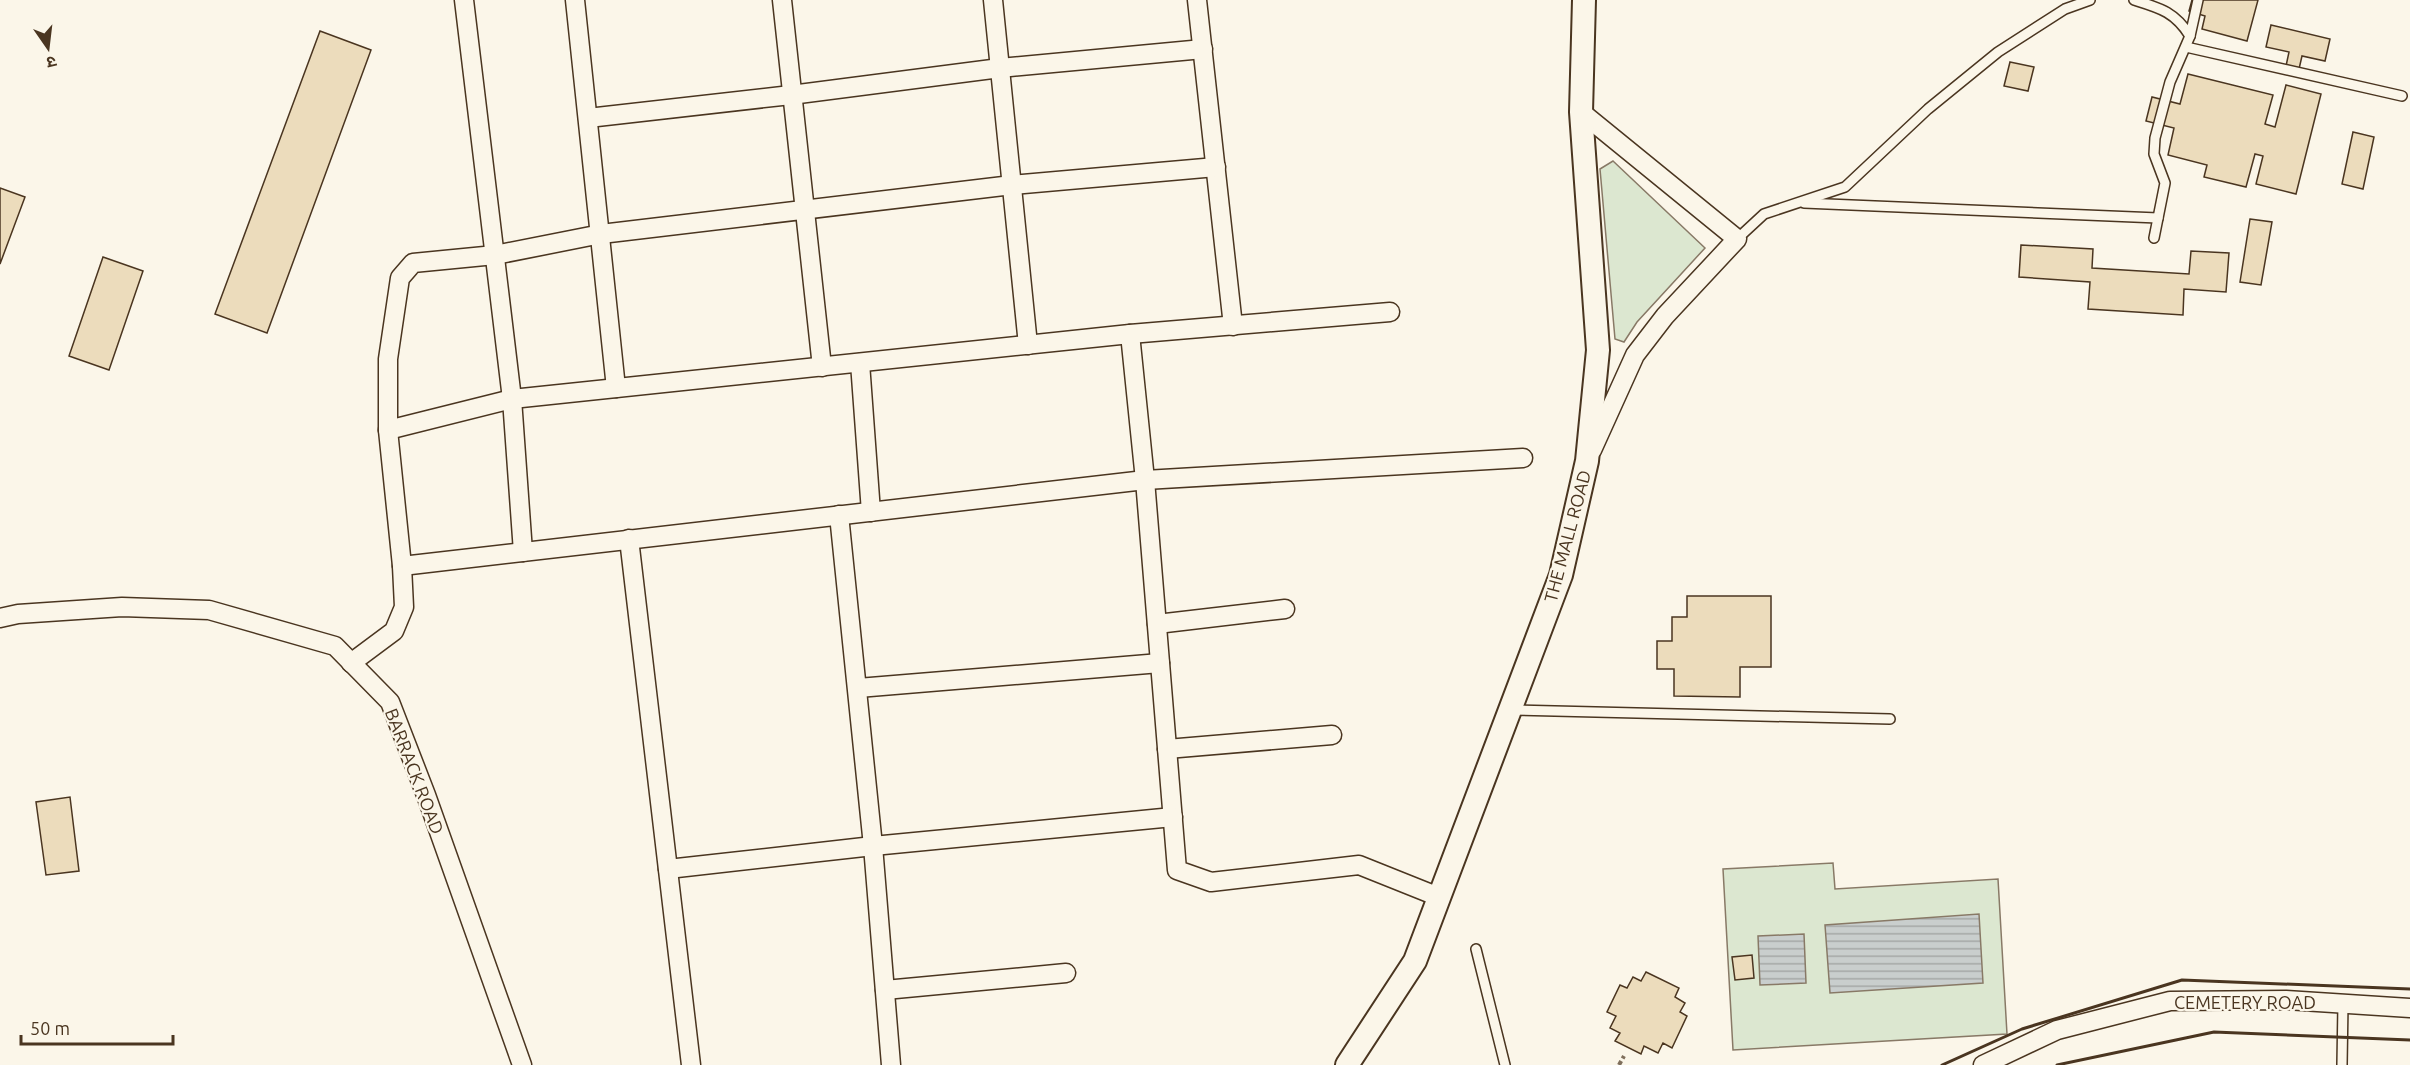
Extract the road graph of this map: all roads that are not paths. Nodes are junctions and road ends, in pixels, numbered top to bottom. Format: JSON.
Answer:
{"nodes":[{"id":1,"x":464,"y":0,"type":"edge"},
{"id":2,"x":575,"y":0,"type":"edge"},
{"id":3,"x":782,"y":0,"type":"edge"},
{"id":4,"x":993,"y":0,"type":"edge"},
{"id":5,"x":1197,"y":0,"type":"edge"},
{"id":6,"x":1584,"y":0,"type":"edge"},
{"id":7,"x":2090,"y":0,"type":"edge"},
{"id":8,"x":2134,"y":0,"type":"edge"},
{"id":9,"x":2198,"y":0,"type":"edge"},
{"id":10,"x":2190,"y":36,"type":"junction"},
{"id":11,"x":2186,"y":47,"type":"junction"},
{"id":12,"x":1203,"y":49,"type":"junction"},
{"id":13,"x":1000,"y":68,"type":"junction"},
{"id":14,"x":791,"y":95,"type":"junction"},
{"id":15,"x":2402,"y":96,"type":"dead end"},
{"id":16,"x":1581,"y":112,"type":"junction"},
{"id":17,"x":588,"y":118,"type":"junction"},
{"id":18,"x":1216,"y":167,"type":"junction"},
{"id":19,"x":1012,"y":185,"type":"junction"},
{"id":20,"x":1797,"y":203,"type":"junction"},
{"id":21,"x":804,"y":211,"type":"junction"},
{"id":22,"x":2158,"y":218,"type":"junction"},
{"id":23,"x":601,"y":234,"type":"junction"},
{"id":24,"x":2154,"y":238,"type":"dead end"},
{"id":25,"x":1737,"y":239,"type":"junction"},
{"id":26,"x":495,"y":255,"type":"junction"},
{"id":27,"x":1390,"y":312,"type":"dead end"},
{"id":28,"x":1233,"y":326,"type":"junction"},
{"id":29,"x":1130,"y":334,"type":"junction"},
{"id":30,"x":1028,"y":345,"type":"junction"},
{"id":31,"x":860,"y":363,"type":"junction"},
{"id":32,"x":822,"y":367,"type":"junction"},
{"id":33,"x":616,"y":388,"type":"junction"},
{"id":34,"x":512,"y":399,"type":"junction"},
{"id":35,"x":388,"y":430,"type":"junction"},
{"id":36,"x":1523,"y":458,"type":"dead end"},
{"id":37,"x":1587,"y":461,"type":"junction"},
{"id":38,"x":1145,"y":480,"type":"junction"},
{"id":39,"x":871,"y":512,"type":"junction"},
{"id":40,"x":839,"y":515,"type":"junction"},
{"id":41,"x":628,"y":539,"type":"junction"},
{"id":42,"x":523,"y":552,"type":"junction"},
{"id":43,"x":402,"y":566,"type":"junction"},
{"id":44,"x":1285,"y":609,"type":"dead end"},
{"id":45,"x":0,"y":618,"type":"edge"},
{"id":46,"x":1157,"y":624,"type":"junction"},
{"id":47,"x":351,"y":663,"type":"junction"},
{"id":48,"x":1160,"y":663,"type":"junction"},
{"id":49,"x":858,"y":688,"type":"junction"},
{"id":50,"x":1510,"y":710,"type":"junction"},
{"id":51,"x":1890,"y":719,"type":"dead end"},
{"id":52,"x":1332,"y":735,"type":"dead end"},
{"id":53,"x":1167,"y":749,"type":"junction"},
{"id":54,"x":1173,"y":817,"type":"junction"},
{"id":55,"x":873,"y":846,"type":"junction"},
{"id":56,"x":668,"y":869,"type":"junction"},
{"id":57,"x":1439,"y":897,"type":"junction"},
{"id":58,"x":1476,"y":949,"type":"dead end"},
{"id":59,"x":1066,"y":973,"type":"dead end"},
{"id":60,"x":885,"y":990,"type":"junction"},
{"id":61,"x":2343,"y":1004,"type":"junction"},
{"id":62,"x":2410,"y":1008,"type":"edge"},
{"id":63,"x":522,"y":1065,"type":"edge"},
{"id":64,"x":692,"y":1065,"type":"edge"},
{"id":65,"x":891,"y":1065,"type":"edge"},
{"id":66,"x":1347,"y":1065,"type":"edge"},
{"id":67,"x":1504,"y":1065,"type":"edge"},
{"id":68,"x":1983,"y":1065,"type":"edge"},
{"id":69,"x":2342,"y":1065,"type":"edge"}],
"edges":[{"from":1,"to":26,"type":"street"},
{"from":2,"to":17,"type":"street"},
{"from":3,"to":14,"type":"street"},
{"from":4,"to":13,"type":"street"},
{"from":5,"to":12,"type":"street"},
{"from":6,"to":16,"type":"street","name":"THE MALL ROAD"},
{"from":7,"to":20,"type":"lane"},
{"from":8,"to":10,"type":"lane"},
{"from":9,"to":10,"type":"lane"},
{"from":10,"to":11,"type":"lane"},
{"from":11,"to":15,"type":"lane"},
{"from":11,"to":22,"type":"lane"},
{"from":12,"to":13,"type":"street"},
{"from":12,"to":18,"type":"street"},
{"from":13,"to":14,"type":"street"},
{"from":13,"to":19,"type":"street"},
{"from":14,"to":17,"type":"street"},
{"from":14,"to":21,"type":"street"},
{"from":16,"to":25,"type":"street"},
{"from":16,"to":37,"type":"street","name":"THE MALL ROAD"},
{"from":17,"to":23,"type":"street"},
{"from":18,"to":19,"type":"street"},
{"from":18,"to":28,"type":"street"},
{"from":19,"to":21,"type":"street"},
{"from":19,"to":30,"type":"street"},
{"from":20,"to":22,"type":"lane"},
{"from":20,"to":25,"type":"lane"},
{"from":21,"to":23,"type":"street"},
{"from":21,"to":32,"type":"street"},
{"from":22,"to":24,"type":"lane"},
{"from":23,"to":26,"type":"street"},
{"from":23,"to":33,"type":"street"},
{"from":25,"to":37,"type":"street"},
{"from":26,"to":34,"type":"street"},
{"from":26,"to":35,"type":"street"},
{"from":27,"to":28,"type":"street"},
{"from":28,"to":29,"type":"street"},
{"from":29,"to":30,"type":"street"},
{"from":29,"to":38,"type":"street"},
{"from":30,"to":31,"type":"street"},
{"from":31,"to":32,"type":"street"},
{"from":31,"to":39,"type":"street"},
{"from":32,"to":33,"type":"street"},
{"from":33,"to":34,"type":"street"},
{"from":34,"to":35,"type":"street"},
{"from":34,"to":42,"type":"street"},
{"from":35,"to":43,"type":"street"},
{"from":36,"to":38,"type":"street"},
{"from":37,"to":50,"type":"street","name":"THE MALL ROAD"},
{"from":38,"to":39,"type":"street"},
{"from":38,"to":46,"type":"street"},
{"from":39,"to":40,"type":"street"},
{"from":40,"to":41,"type":"street"},
{"from":40,"to":49,"type":"street"},
{"from":41,"to":42,"type":"street"},
{"from":41,"to":56,"type":"street"},
{"from":42,"to":43,"type":"street"},
{"from":43,"to":47,"type":"street"},
{"from":44,"to":46,"type":"street"},
{"from":45,"to":47,"type":"street","name":"BARRACK ROAD"},
{"from":46,"to":48,"type":"street"},
{"from":47,"to":63,"type":"street","name":"BARRACK ROAD"},
{"from":48,"to":49,"type":"street"},
{"from":48,"to":53,"type":"street"},
{"from":49,"to":55,"type":"street"},
{"from":50,"to":51,"type":"lane"},
{"from":50,"to":57,"type":"street","name":"THE MALL ROAD"},
{"from":52,"to":53,"type":"street"},
{"from":53,"to":54,"type":"street"},
{"from":54,"to":55,"type":"street"},
{"from":54,"to":57,"type":"street"},
{"from":55,"to":56,"type":"street"},
{"from":55,"to":60,"type":"street"},
{"from":56,"to":64,"type":"street"},
{"from":57,"to":66,"type":"street","name":"THE MALL ROAD"},
{"from":58,"to":67,"type":"lane"},
{"from":59,"to":60,"type":"street"},
{"from":60,"to":65,"type":"street"},
{"from":61,"to":62,"type":"street","name":"CEMETERY ROAD"},
{"from":61,"to":68,"type":"street","name":"CEMETERY ROAD"},
{"from":61,"to":69,"type":"lane"}]}
